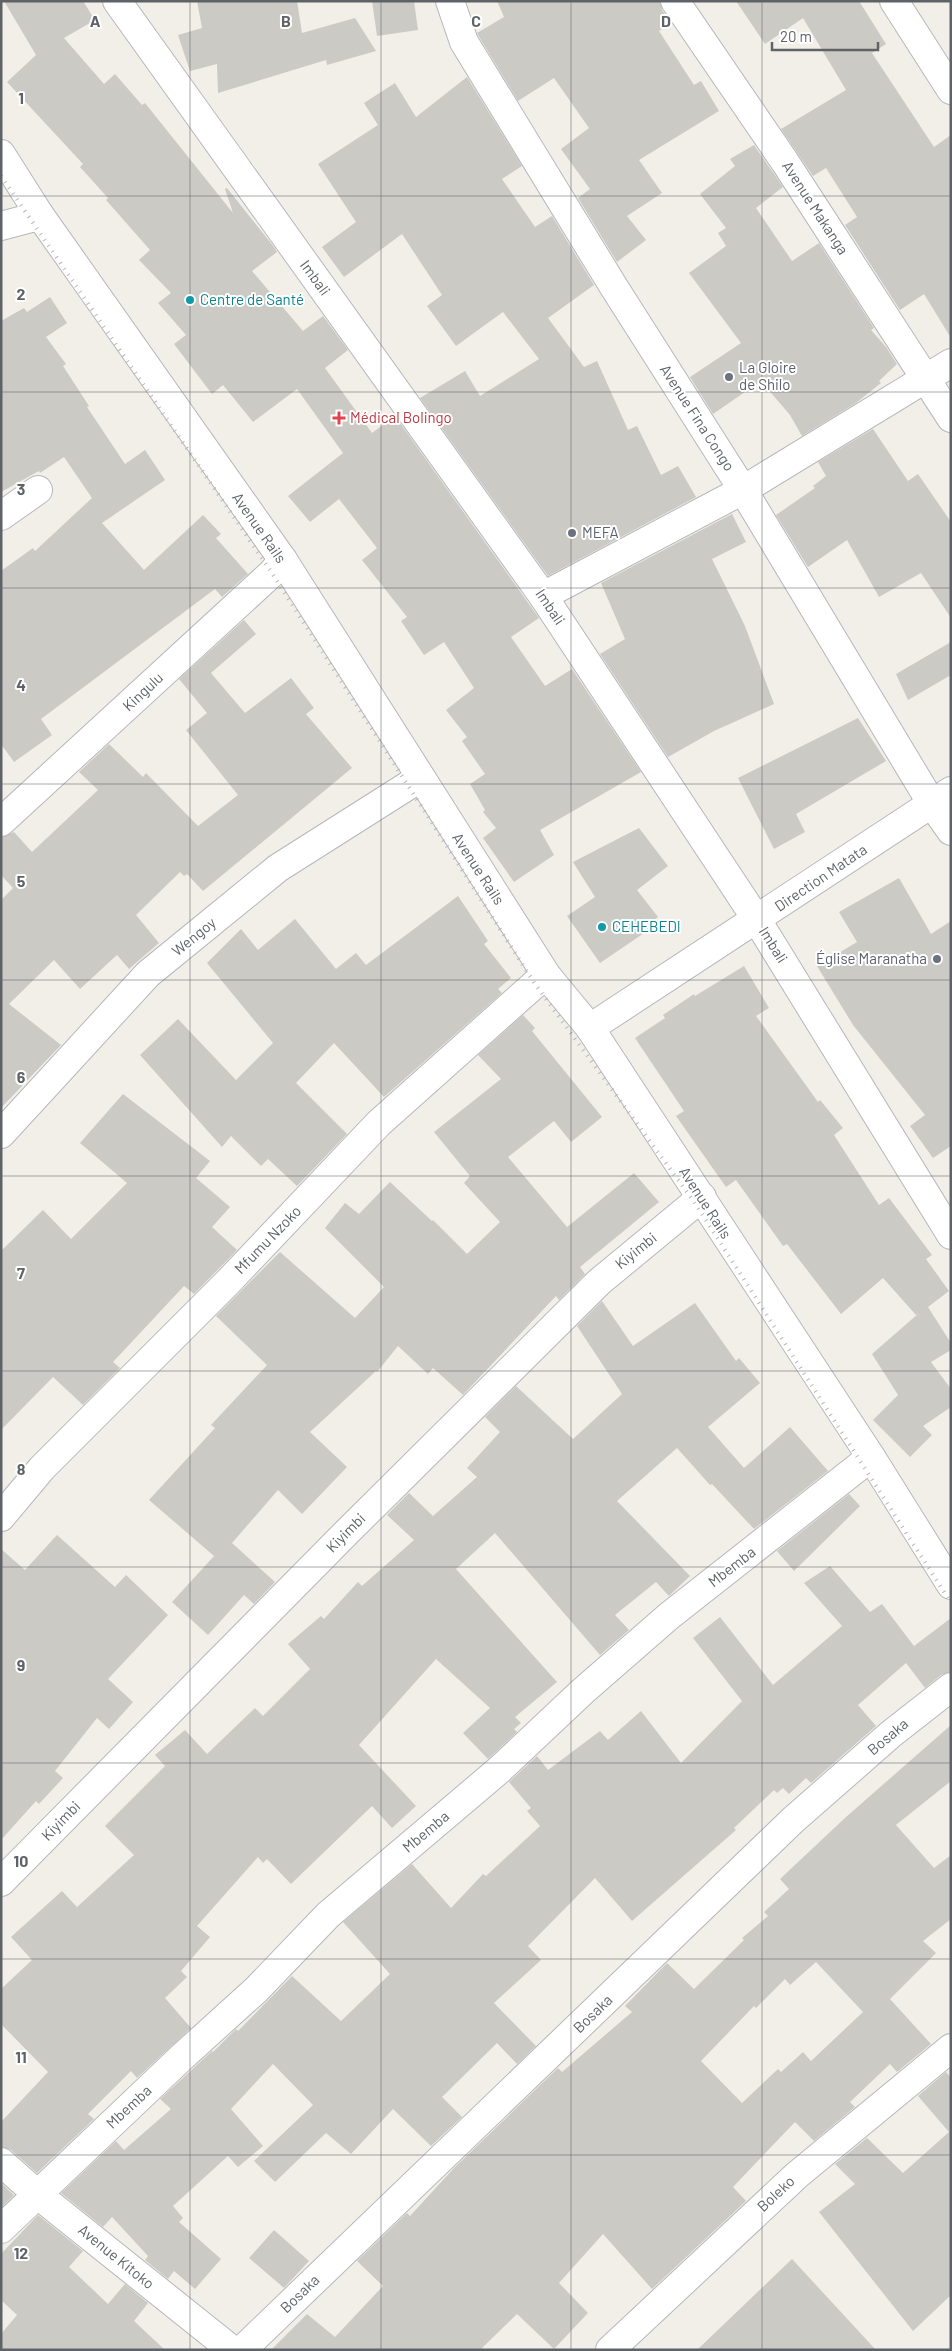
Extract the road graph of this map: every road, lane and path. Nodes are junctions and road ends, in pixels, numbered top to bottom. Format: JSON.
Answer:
{"nodes":[{"id":1,"x":117,"y":1,"type":"edge"},
{"id":2,"x":450,"y":1,"type":"edge"},
{"id":3,"x":675,"y":1,"type":"edge"},
{"id":4,"x":894,"y":1,"type":"edge"},
{"id":5,"x":951,"y":90,"type":"edge"},
{"id":6,"x":1,"y":154,"type":"edge"},
{"id":7,"x":39,"y":214,"type":"junction"},
{"id":8,"x":1,"y":226,"type":"edge"},
{"id":9,"x":951,"y":364,"type":"edge"},
{"id":10,"x":926,"y":379,"type":"junction"},
{"id":11,"x":951,"y":418,"type":"edge"},
{"id":12,"x":38,"y":490,"type":"dead end"},
{"id":13,"x":742,"y":490,"type":"junction"},
{"id":14,"x":1,"y":516,"type":"edge"},
{"id":15,"x":283,"y":560,"type":"junction"},
{"id":16,"x":543,"y":596,"type":"junction"},
{"id":17,"x":420,"y":778,"type":"junction"},
{"id":18,"x":941,"y":798,"type":"edge"},
{"id":19,"x":1,"y":822,"type":"edge"},
{"id":20,"x":951,"y":831,"type":"edge"},
{"id":21,"x":757,"y":920,"type":"junction"},
{"id":22,"x":547,"y":976,"type":"junction"},
{"id":23,"x":590,"y":1028,"type":"junction"},
{"id":24,"x":1,"y":1134,"type":"edge"},
{"id":25,"x":702,"y":1197,"type":"junction"},
{"id":26,"x":951,"y":1235,"type":"edge"},
{"id":27,"x":871,"y":1457,"type":"junction"},
{"id":28,"x":1,"y":1517,"type":"edge"},
{"id":29,"x":951,"y":1586,"type":"edge"},
{"id":30,"x":951,"y":1687,"type":"edge"},
{"id":31,"x":1,"y":1882,"type":"edge"},
{"id":32,"x":951,"y":2048,"type":"edge"},
{"id":33,"x":1,"y":2162,"type":"edge"},
{"id":34,"x":37,"y":2194,"type":"junction"},
{"id":35,"x":1,"y":2230,"type":"edge"},
{"id":36,"x":232,"y":2350,"type":"edge"},
{"id":37,"x":242,"y":2350,"type":"edge"},
{"id":38,"x":610,"y":2350,"type":"edge"}],
"edges":[{"from":1,"to":16,"type":"street","name":"Imbali"},
{"from":2,"to":13,"type":"street","name":"Avenue Fina Congo"},
{"from":3,"to":10,"type":"street","name":"Avenue Makanga"},
{"from":4,"to":5,"type":"street"},
{"from":6,"to":7,"type":"street","name":"Avenue Rails"},
{"from":7,"to":8,"type":"street"},
{"from":7,"to":15,"type":"street","name":"Avenue Rails"},
{"from":9,"to":10,"type":"street"},
{"from":10,"to":11,"type":"street","name":"Avenue Makanga"},
{"from":10,"to":13,"type":"street"},
{"from":12,"to":14,"type":"street"},
{"from":13,"to":16,"type":"street"},
{"from":13,"to":18,"type":"street","name":"Avenue Fina Congo"},
{"from":15,"to":17,"type":"street","name":"Avenue Rails"},
{"from":15,"to":19,"type":"street","name":"Kingulu"},
{"from":16,"to":21,"type":"street","name":"Imbali"},
{"from":17,"to":22,"type":"street","name":"Avenue Rails"},
{"from":17,"to":24,"type":"street","name":"Wengoy"},
{"from":18,"to":20,"type":"street","name":"Avenue Fina Congo"},
{"from":18,"to":21,"type":"street","name":"Direction Matata"},
{"from":21,"to":23,"type":"street","name":"Direction Matata"},
{"from":21,"to":26,"type":"street","name":"Imbali"},
{"from":22,"to":23,"type":"street","name":"Avenue Rails"},
{"from":22,"to":28,"type":"street","name":"Mfumu Nzoko"},
{"from":23,"to":25,"type":"street","name":"Avenue Rails"},
{"from":25,"to":27,"type":"street","name":"Avenue Rails"},
{"from":25,"to":31,"type":"street","name":"Kiyimbi"},
{"from":27,"to":29,"type":"street","name":"Avenue Rails"},
{"from":27,"to":34,"type":"street","name":"Mbemba"},
{"from":30,"to":37,"type":"street","name":"Bosaka"},
{"from":32,"to":38,"type":"street","name":"Boleko"},
{"from":33,"to":34,"type":"street","name":"Avenue Kitoko"},
{"from":34,"to":35,"type":"street","name":"Mbemba"},
{"from":34,"to":36,"type":"street","name":"Avenue Kitoko"}]}
